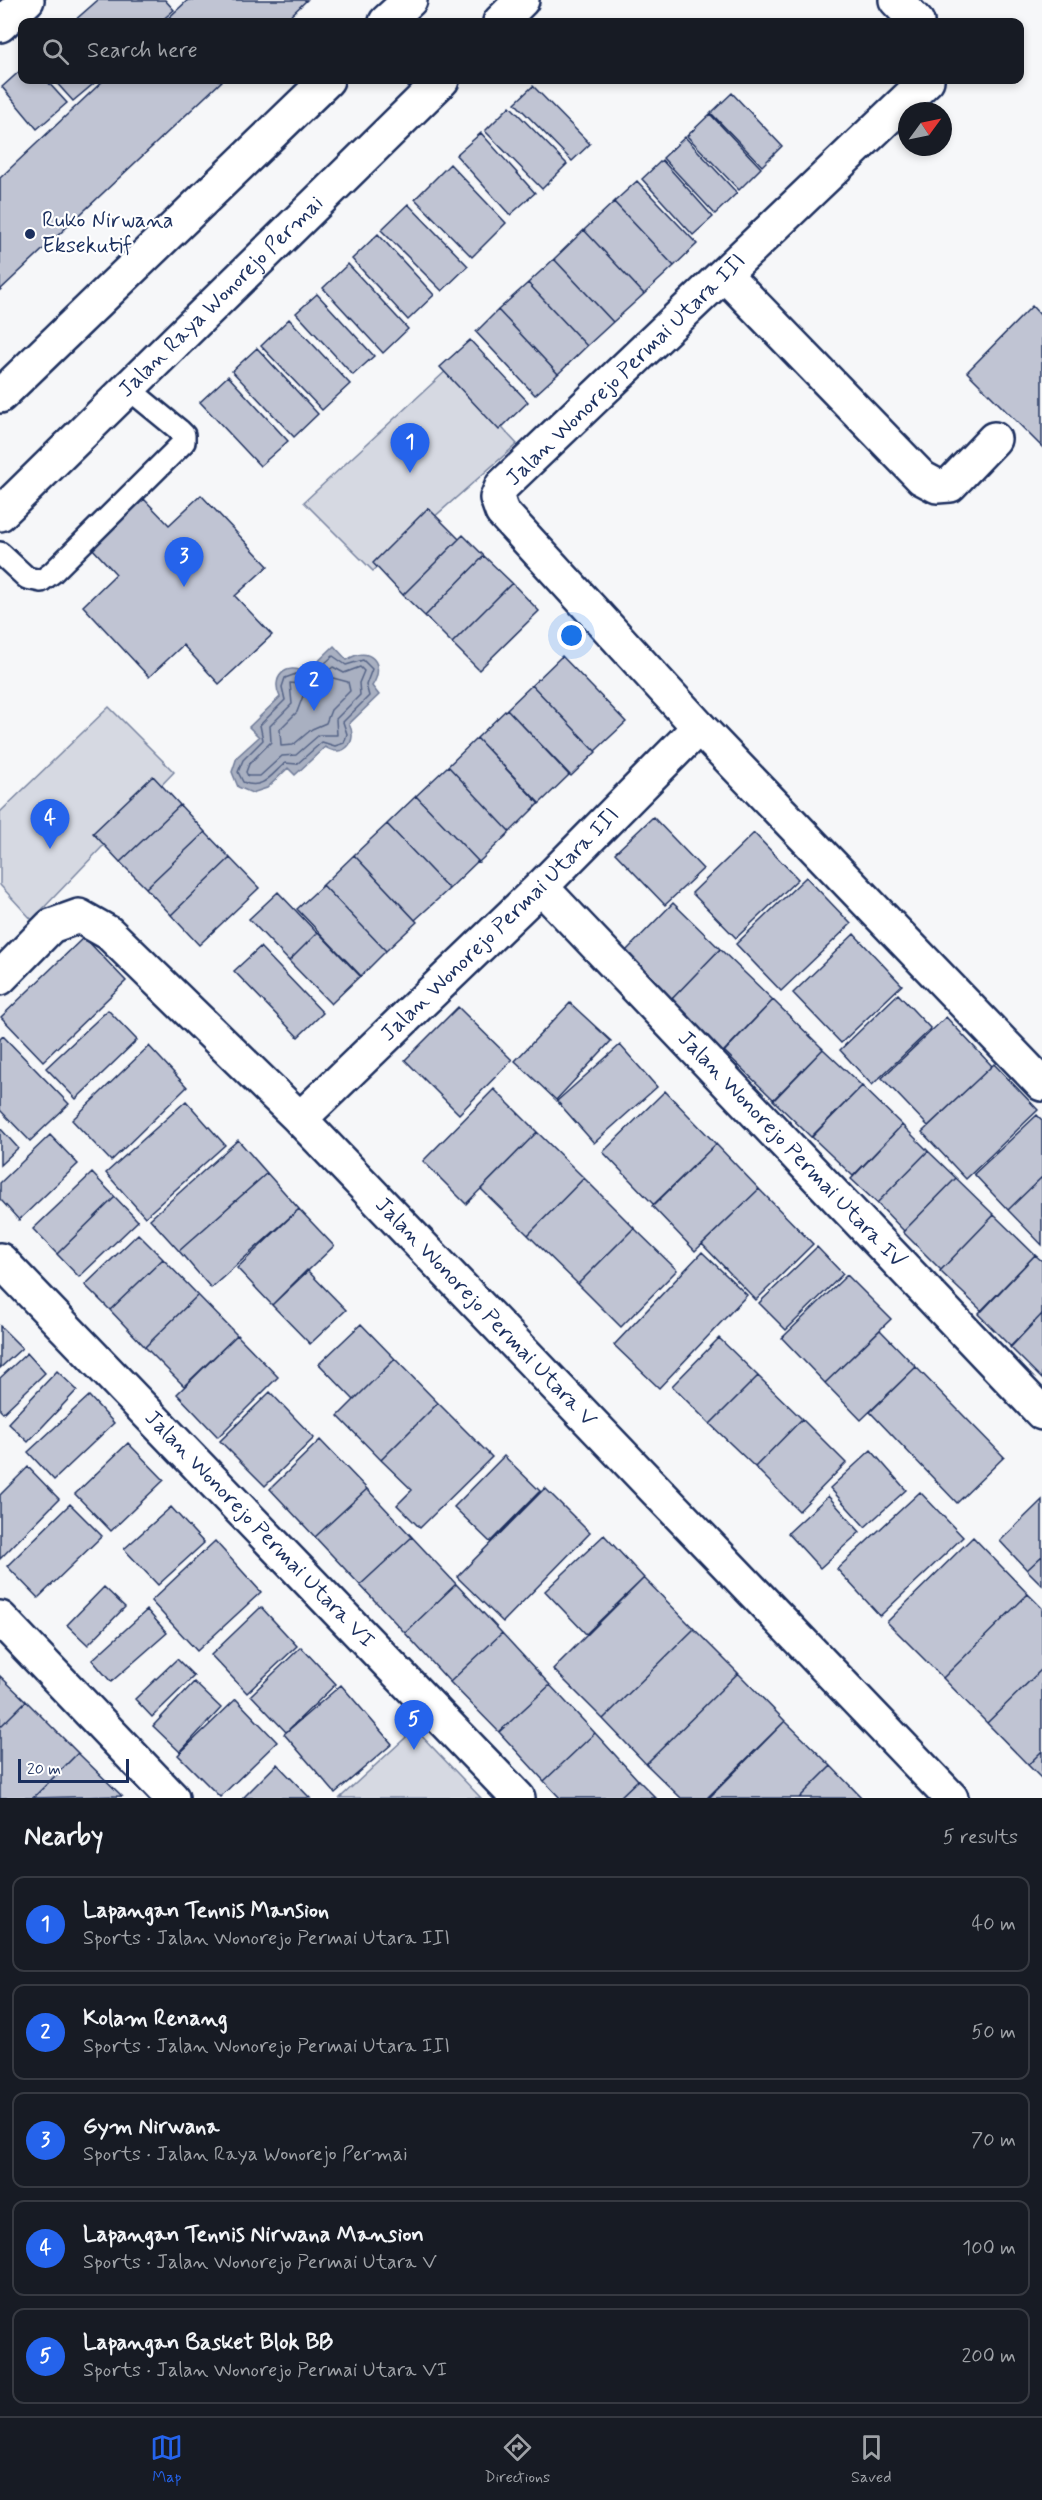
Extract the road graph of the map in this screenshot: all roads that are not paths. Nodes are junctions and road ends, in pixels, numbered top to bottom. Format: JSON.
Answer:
{"nodes":[{"id":1,"x":27,"y":0,"type":"edge"},
{"id":2,"x":410,"y":0,"type":"edge"},
{"id":3,"x":522,"y":0,"type":"edge"},
{"id":4,"x":896,"y":0,"type":"edge"},
{"id":5,"x":390,"y":18,"type":"edge"},
{"id":6,"x":504,"y":18,"type":"edge"},
{"id":7,"x":913,"y":18,"type":"edge"},
{"id":8,"x":0,"y":25,"type":"edge"},
{"id":9,"x":323,"y":84,"type":"edge"},
{"id":10,"x":438,"y":84,"type":"edge"},
{"id":11,"x":923,"y":84,"type":"edge"},
{"id":12,"x":725,"y":275,"type":"junction"},
{"id":13,"x":129,"y":389,"type":"junction"},
{"id":14,"x":0,"y":396,"type":"edge"},
{"id":15,"x":994,"y":439,"type":"dead end"},
{"id":16,"x":0,"y":514,"type":"edge"},
{"id":17,"x":0,"y":553,"type":"edge"},
{"id":18,"x":699,"y":727,"type":"junction"},
{"id":19,"x":541,"y":887,"type":"junction"},
{"id":20,"x":0,"y":978,"type":"edge"},
{"id":21,"x":1042,"y":1083,"type":"edge"},
{"id":22,"x":300,"y":1119,"type":"junction"},
{"id":23,"x":0,"y":1260,"type":"edge"},
{"id":24,"x":1042,"y":1413,"type":"edge"},
{"id":25,"x":0,"y":1618,"type":"edge"},
{"id":26,"x":172,"y":1798,"type":"edge"},
{"id":27,"x":518,"y":1798,"type":"edge"},
{"id":28,"x":951,"y":1798,"type":"edge"}],
"edges":[{"from":1,"to":8,"type":"street"},
{"from":2,"to":5,"type":"street"},
{"from":3,"to":6,"type":"street"},
{"from":4,"to":7,"type":"street"},
{"from":9,"to":14,"type":"street"},
{"from":10,"to":13,"type":"street","name":"Jalan Raya Wonorejo Permai"},
{"from":11,"to":12,"type":"street","name":"Jalan Wonorejo Permai Utara III"},
{"from":12,"to":15,"type":"street"},
{"from":12,"to":18,"type":"street","name":"Jalan Wonorejo Permai Utara III"},
{"from":13,"to":16,"type":"street","name":"Jalan Raya Wonorejo Permai"},
{"from":13,"to":17,"type":"lane"},
{"from":18,"to":19,"type":"street","name":"Jalan Wonorejo Permai Utara III"},
{"from":18,"to":21,"type":"street","name":"Jalan Wonorejo Permai Utara III"},
{"from":19,"to":22,"type":"street","name":"Jalan Wonorejo Permai Utara III"},
{"from":19,"to":24,"type":"street","name":"Jalan Wonorejo Permai Utara IV"},
{"from":20,"to":22,"type":"street","name":"Jalan Wonorejo Permai Utara V"},
{"from":22,"to":28,"type":"street","name":"Jalan Wonorejo Permai Utara V"},
{"from":23,"to":27,"type":"street","name":"Jalan Wonorejo Permai Utara VI"},
{"from":25,"to":26,"type":"street"}]}
